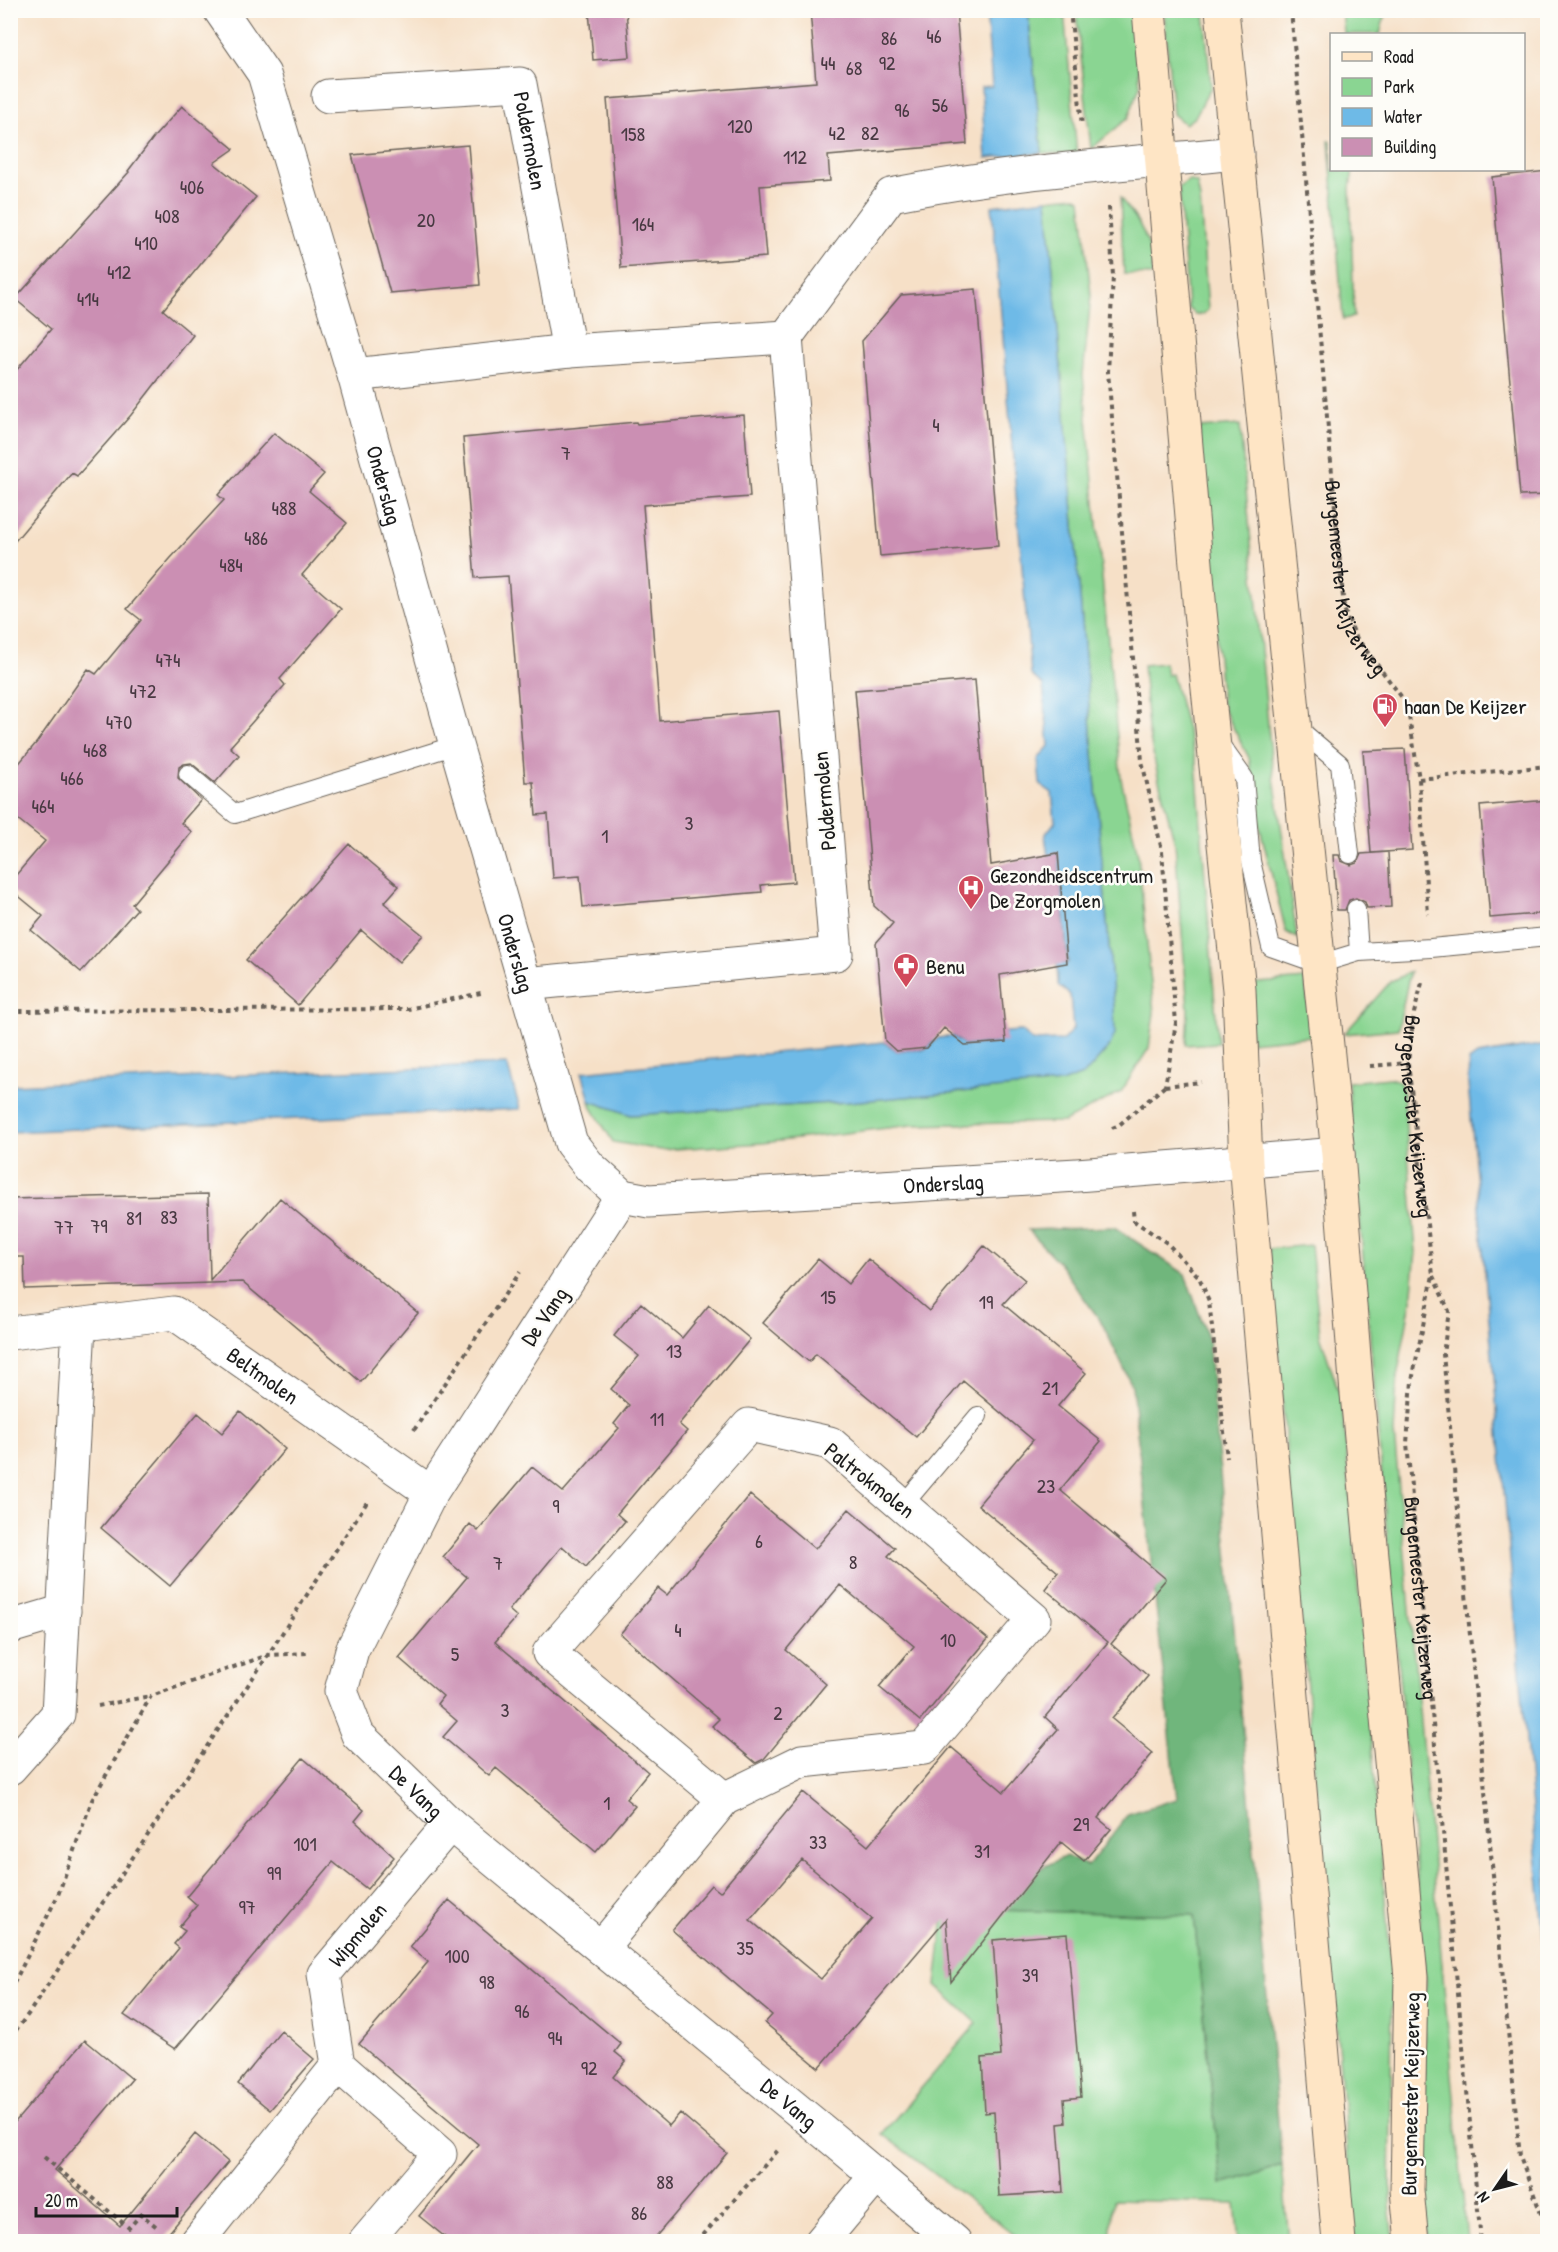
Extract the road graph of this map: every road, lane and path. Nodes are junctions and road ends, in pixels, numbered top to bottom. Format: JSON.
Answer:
{"nodes":[{"id":1,"x":220,"y":10,"type":"edge"},
{"id":2,"x":1070,"y":10,"type":"edge"},
{"id":3,"x":1149,"y":10,"type":"edge"},
{"id":4,"x":1222,"y":10,"type":"edge"},
{"id":5,"x":1291,"y":10,"type":"edge"},
{"id":6,"x":328,"y":96,"type":"dead end"},
{"id":7,"x":1237,"y":153,"type":"junction"},
{"id":8,"x":1162,"y":160,"type":"junction"},
{"id":9,"x":1086,"y":167,"type":"junction"},
{"id":10,"x":786,"y":337,"type":"junction"},
{"id":11,"x":569,"y":351,"type":"junction"},
{"id":12,"x":354,"y":375,"type":"junction"},
{"id":13,"x":1294,"y":725,"type":"junction"},
{"id":14,"x":1213,"y":735,"type":"junction"},
{"id":15,"x":456,"y":745,"type":"junction"},
{"id":16,"x":1548,"y":766,"type":"edge"},
{"id":17,"x":188,"y":774,"type":"dead end"},
{"id":18,"x":1419,"y":779,"type":"junction"},
{"id":19,"x":1350,"y":854,"type":"dead end"},
{"id":20,"x":1356,"y":909,"type":"dead end"},
{"id":21,"x":1548,"y":937,"type":"edge"},
{"id":22,"x":1431,"y":948,"type":"junction"},
{"id":23,"x":1359,"y":952,"type":"junction"},
{"id":24,"x":1320,"y":964,"type":"junction"},
{"id":25,"x":525,"y":984,"type":"junction"},
{"id":26,"x":10,"y":1011,"type":"edge"},
{"id":27,"x":1165,"y":1086,"type":"dead end"},
{"id":28,"x":1119,"y":1125,"type":"dead end"},
{"id":29,"x":1338,"y":1154,"type":"junction"},
{"id":30,"x":1246,"y":1163,"type":"junction"},
{"id":31,"x":1128,"y":1171,"type":"junction"},
{"id":32,"x":622,"y":1196,"type":"junction"},
{"id":33,"x":524,"y":1266,"type":"dead end"},
{"id":34,"x":1432,"y":1275,"type":"junction"},
{"id":35,"x":79,"y":1325,"type":"junction"},
{"id":36,"x":10,"y":1333,"type":"edge"},
{"id":37,"x":978,"y":1416,"type":"dead end"},
{"id":38,"x":1227,"y":1462,"type":"dead end"},
{"id":39,"x":391,"y":1465,"type":"junction"},
{"id":40,"x":431,"y":1493,"type":"junction"},
{"id":41,"x":903,"y":1504,"type":"junction"},
{"id":42,"x":64,"y":1611,"type":"junction"},
{"id":43,"x":10,"y":1627,"type":"edge"},
{"id":44,"x":352,"y":1650,"type":"junction"},
{"id":45,"x":268,"y":1655,"type":"junction"},
{"id":46,"x":151,"y":1696,"type":"junction"},
{"id":47,"x":58,"y":1714,"type":"junction"},
{"id":48,"x":10,"y":1768,"type":"edge"},
{"id":49,"x":724,"y":1799,"type":"junction"},
{"id":50,"x":450,"y":1824,"type":"junction"},
{"id":51,"x":601,"y":1948,"type":"junction"},
{"id":52,"x":10,"y":1991,"type":"edge"},
{"id":53,"x":10,"y":2038,"type":"edge"},
{"id":54,"x":338,"y":2065,"type":"junction"},
{"id":55,"x":807,"y":2118,"type":"junction"},
{"id":56,"x":44,"y":2157,"type":"dead end"},
{"id":57,"x":877,"y":2175,"type":"junction"},
{"id":58,"x":1548,"y":2233,"type":"edge"},
{"id":59,"x":165,"y":2235,"type":"dead end"},
{"id":60,"x":197,"y":2241,"type":"edge"},
{"id":61,"x":365,"y":2241,"type":"edge"},
{"id":62,"x":698,"y":2241,"type":"edge"},
{"id":63,"x":821,"y":2241,"type":"edge"},
{"id":64,"x":955,"y":2241,"type":"edge"},
{"id":65,"x":1339,"y":2241,"type":"edge"},
{"id":66,"x":1412,"y":2241,"type":"edge"},
{"id":67,"x":1481,"y":2241,"type":"edge"}],
"edges":[{"from":1,"to":12,"type":"street","name":"Onderslag"},
{"from":2,"to":9,"type":"path"},
{"from":3,"to":8,"type":"main road"},
{"from":4,"to":7,"type":"main road","name":"Burgemeester Keijzerweg"},
{"from":5,"to":18,"type":"path","name":"Burgemeester Keijzerweg"},
{"from":6,"to":11,"type":"street","name":"Poldermolen"},
{"from":7,"to":8,"type":"street"},
{"from":7,"to":13,"type":"main road","name":"Burgemeester Keijzerweg"},
{"from":8,"to":9,"type":"street"},
{"from":8,"to":14,"type":"main road"},
{"from":9,"to":10,"type":"street"},
{"from":9,"to":27,"type":"path"},
{"from":10,"to":11,"type":"street"},
{"from":10,"to":25,"type":"street","name":"Poldermolen"},
{"from":11,"to":12,"type":"street"},
{"from":12,"to":15,"type":"street","name":"Onderslag"},
{"from":13,"to":19,"type":"lane"},
{"from":13,"to":24,"type":"main road","name":"Burgemeester Keijzerweg"},
{"from":14,"to":24,"type":"lane"},
{"from":14,"to":30,"type":"main road"},
{"from":15,"to":17,"type":"lane"},
{"from":15,"to":25,"type":"street","name":"Onderslag"},
{"from":16,"to":18,"type":"path"},
{"from":18,"to":22,"type":"path","name":"Burgemeester Keijzerweg"},
{"from":20,"to":23,"type":"lane"},
{"from":21,"to":22,"type":"lane"},
{"from":22,"to":23,"type":"lane"},
{"from":22,"to":34,"type":"path","name":"Burgemeester Keijzerweg"},
{"from":23,"to":24,"type":"lane"},
{"from":24,"to":29,"type":"main road","name":"Burgemeester Keijzerweg"},
{"from":25,"to":26,"type":"path"},
{"from":25,"to":32,"type":"street","name":"Onderslag"},
{"from":28,"to":31,"type":"path"},
{"from":29,"to":30,"type":"street","name":"Onderslag"},
{"from":29,"to":66,"type":"main road","name":"Burgemeester Keijzerweg"},
{"from":30,"to":31,"type":"street","name":"Onderslag"},
{"from":30,"to":65,"type":"main road"},
{"from":31,"to":32,"type":"street","name":"Onderslag"},
{"from":31,"to":38,"type":"path"},
{"from":32,"to":40,"type":"street","name":"De Vang"},
{"from":33,"to":39,"type":"path"},
{"from":34,"to":58,"type":"path"},
{"from":34,"to":67,"type":"path","name":"Burgemeester Keijzerweg"},
{"from":35,"to":36,"type":"street","name":"Beltmolen"},
{"from":35,"to":39,"type":"street","name":"Beltmolen"},
{"from":35,"to":42,"type":"street"},
{"from":37,"to":41,"type":"lane"},
{"from":39,"to":40,"type":"street","name":"Beltmolen"},
{"from":39,"to":45,"type":"path"},
{"from":40,"to":44,"type":"street","name":"De Vang"},
{"from":41,"to":49,"type":"street","name":"Paltrokmolen"},
{"from":41,"to":49,"type":"street","name":"Paltrokmolen"},
{"from":42,"to":43,"type":"street"},
{"from":42,"to":47,"type":"street"},
{"from":44,"to":45,"type":"path"},
{"from":44,"to":50,"type":"street","name":"De Vang"},
{"from":45,"to":46,"type":"path"},
{"from":45,"to":53,"type":"path"},
{"from":46,"to":47,"type":"path"},
{"from":46,"to":52,"type":"path"},
{"from":47,"to":48,"type":"street"},
{"from":49,"to":51,"type":"street","name":"Paltrokmolen"},
{"from":50,"to":51,"type":"street","name":"De Vang"},
{"from":50,"to":54,"type":"street","name":"Wipmolen"},
{"from":51,"to":55,"type":"street","name":"De Vang"},
{"from":54,"to":60,"type":"street"},
{"from":54,"to":61,"type":"street"},
{"from":55,"to":57,"type":"street","name":"De Vang"},
{"from":55,"to":62,"type":"path"},
{"from":56,"to":59,"type":"path"},
{"from":57,"to":63,"type":"street"},
{"from":57,"to":64,"type":"street","name":"De Vang"}]}
